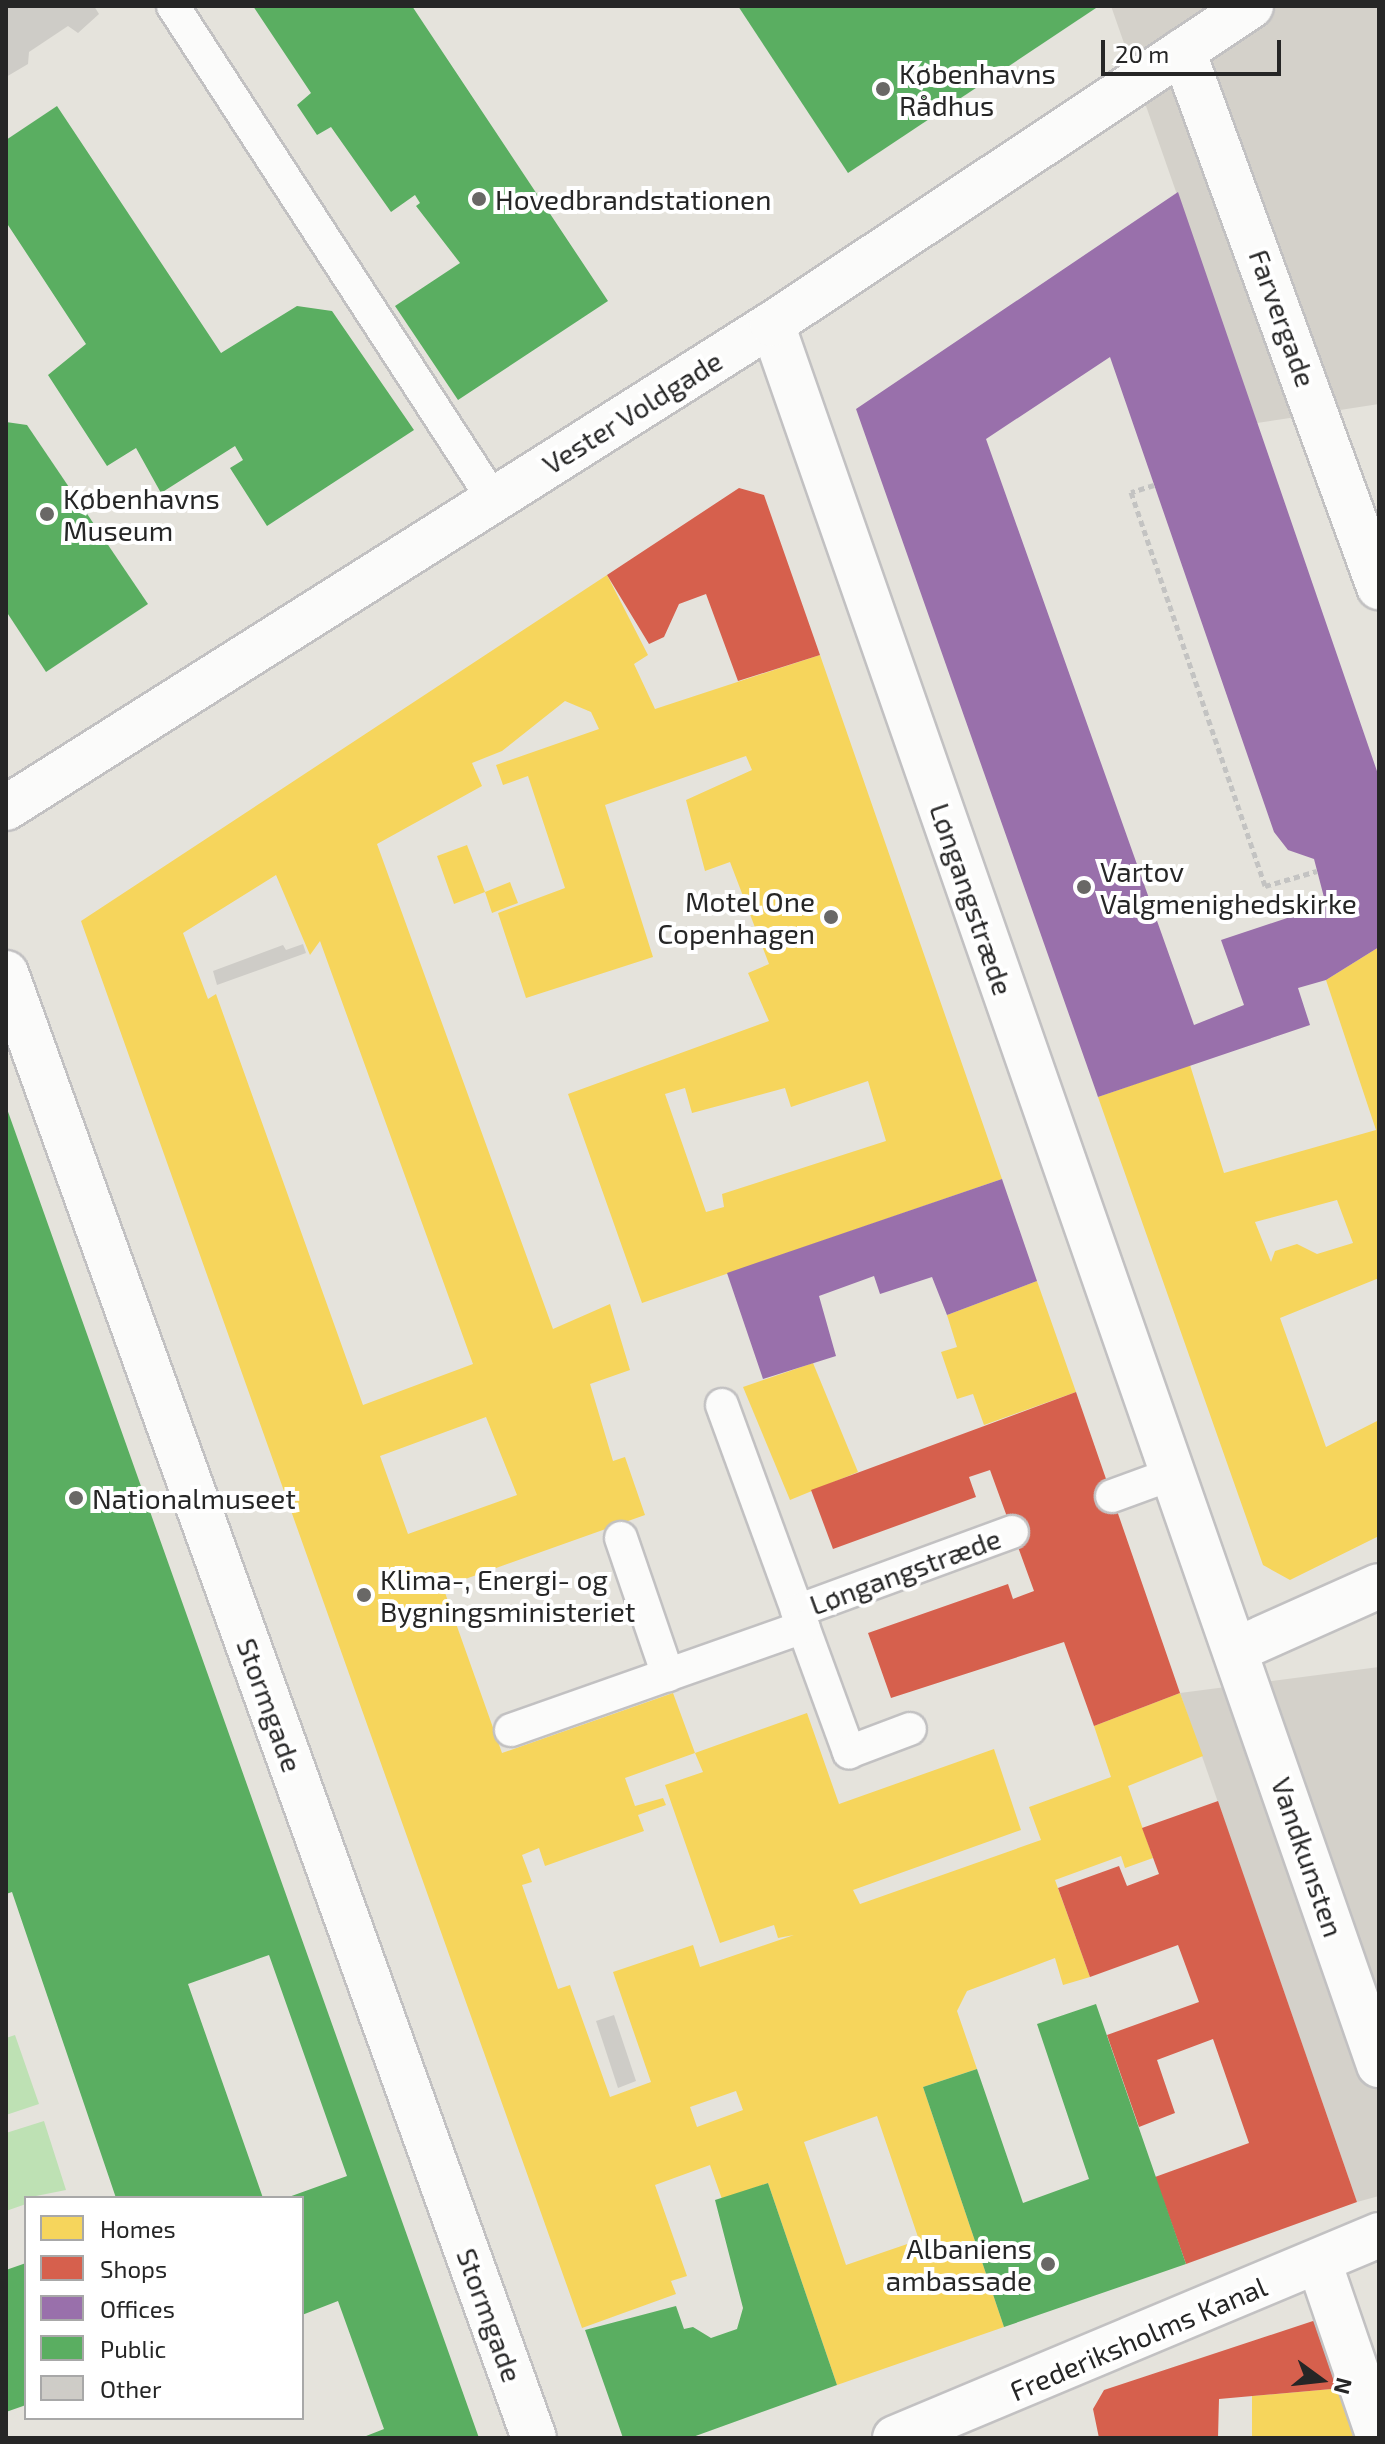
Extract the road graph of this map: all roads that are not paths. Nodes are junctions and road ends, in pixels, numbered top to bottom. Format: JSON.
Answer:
{"nodes":[{"id":1,"x":173,"y":6,"type":"edge"},
{"id":2,"x":1251,"y":6,"type":"edge"},
{"id":3,"x":1183,"y":51,"type":"junction"},
{"id":4,"x":772,"y":324,"type":"junction"},
{"id":5,"x":493,"y":499,"type":"junction"},
{"id":6,"x":1379,"y":587,"type":"edge"},
{"id":7,"x":6,"y":808,"type":"edge"},
{"id":8,"x":6,"y":973,"type":"edge"},
{"id":9,"x":722,"y":1405,"type":"dead end"},
{"id":10,"x":1175,"y":1473,"type":"junction"},
{"id":11,"x":1112,"y":1496,"type":"dead end"},
{"id":12,"x":1012,"y":1532,"type":"dead end"},
{"id":13,"x":621,"y":1538,"type":"dead end"},
{"id":14,"x":1379,"y":1586,"type":"edge"},
{"id":15,"x":800,"y":1619,"type":"junction"},
{"id":16,"x":1238,"y":1649,"type":"junction"},
{"id":17,"x":668,"y":1675,"type":"junction"},
{"id":18,"x":910,"y":1729,"type":"dead end"},
{"id":19,"x":511,"y":1730,"type":"dead end"},
{"id":20,"x":1379,"y":2065,"type":"edge"},
{"id":21,"x":1379,"y":2235,"type":"edge"},
{"id":22,"x":1319,"y":2262,"type":"junction"},
{"id":23,"x":922,"y":2434,"type":"edge"},
{"id":24,"x":1379,"y":2437,"type":"edge"},
{"id":25,"x":534,"y":2438,"type":"edge"}],
"edges":[{"from":1,"to":5,"type":"lane"},
{"from":2,"to":3,"type":"street","name":"Vester Voldgade"},
{"from":3,"to":4,"type":"street","name":"Vester Voldgade"},
{"from":3,"to":6,"type":"street","name":"Farvergade"},
{"from":4,"to":5,"type":"street","name":"Vester Voldgade"},
{"from":4,"to":10,"type":"street","name":"Løngangstræde"},
{"from":5,"to":7,"type":"street","name":"Vester Voldgade"},
{"from":8,"to":25,"type":"street","name":"Stormgade"},
{"from":9,"to":15,"type":"lane","name":"Løngangstræde"},
{"from":10,"to":11,"type":"lane"},
{"from":10,"to":16,"type":"street","name":"Løngangstræde"},
{"from":12,"to":15,"type":"lane","name":"Løngangstræde"},
{"from":13,"to":17,"type":"lane"},
{"from":14,"to":16,"type":"street"},
{"from":15,"to":17,"type":"lane"},
{"from":15,"to":18,"type":"lane","name":"Løngangstræde"},
{"from":16,"to":20,"type":"street","name":"Vandkunsten"},
{"from":17,"to":19,"type":"lane"},
{"from":21,"to":22,"type":"street","name":"Frederiksholms Kanal"},
{"from":22,"to":23,"type":"street","name":"Frederiksholms Kanal"},
{"from":22,"to":24,"type":"street"}]}
